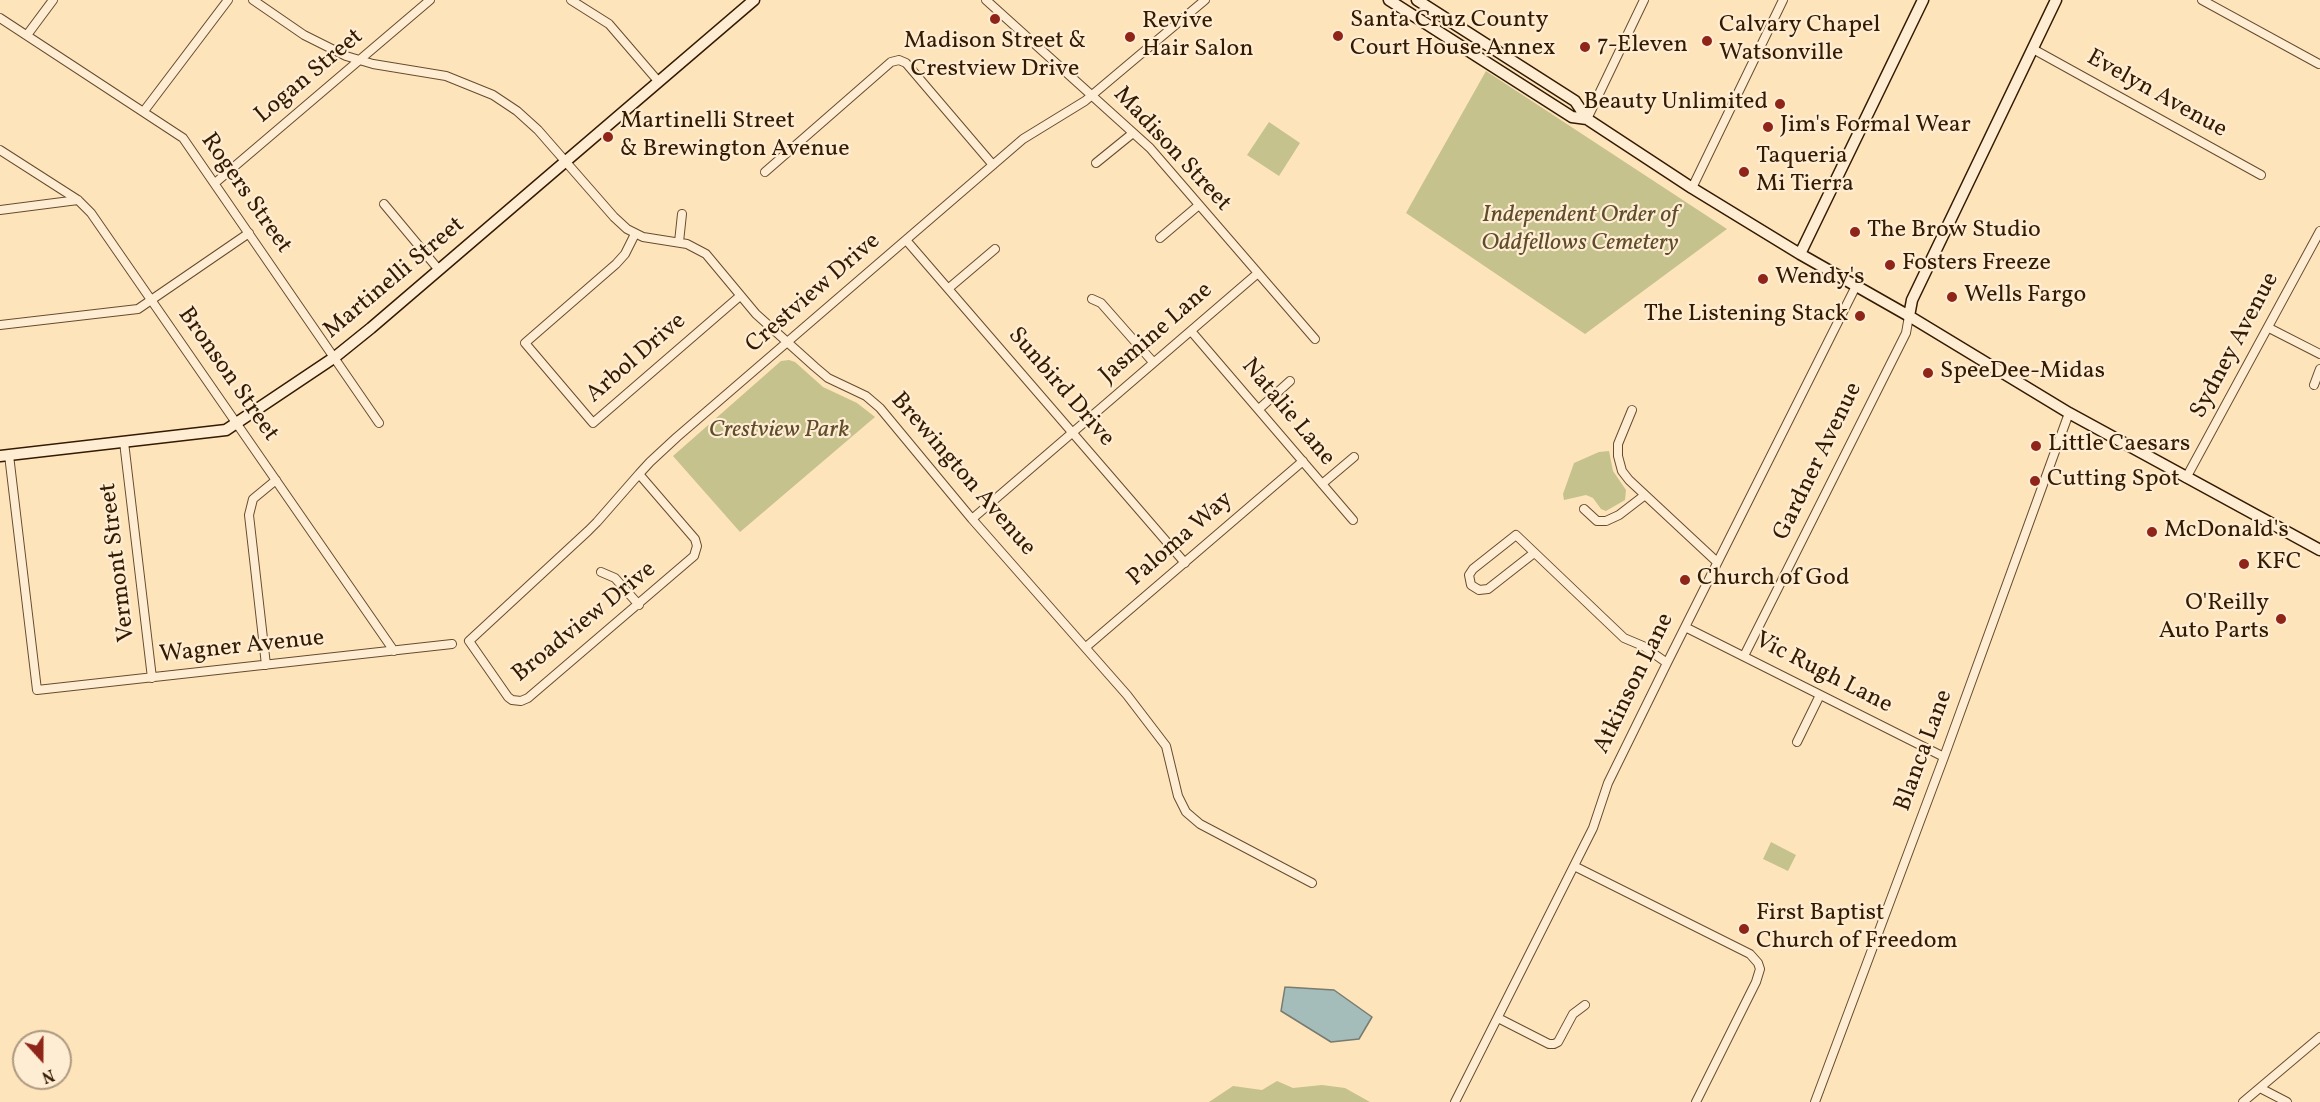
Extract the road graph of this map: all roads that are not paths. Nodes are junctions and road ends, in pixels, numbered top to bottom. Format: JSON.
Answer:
{"nodes":[{"id":1,"x":54,"y":0,"type":"edge"},
{"id":2,"x":228,"y":0,"type":"edge"},
{"id":3,"x":253,"y":0,"type":"edge"},
{"id":4,"x":430,"y":0,"type":"edge"},
{"id":5,"x":571,"y":0,"type":"edge"},
{"id":6,"x":754,"y":0,"type":"edge"},
{"id":7,"x":986,"y":0,"type":"edge"},
{"id":8,"x":1205,"y":0,"type":"edge"},
{"id":9,"x":1389,"y":0,"type":"edge"},
{"id":10,"x":1417,"y":0,"type":"edge"},
{"id":11,"x":1644,"y":0,"type":"edge"},
{"id":12,"x":1783,"y":0,"type":"edge"},
{"id":13,"x":1923,"y":0,"type":"edge"},
{"id":14,"x":2056,"y":0,"type":"edge"},
{"id":15,"x":2202,"y":0,"type":"edge"},
{"id":16,"x":0,"y":18,"type":"edge"},
{"id":17,"x":27,"y":35,"type":"junction"},
{"id":18,"x":2032,"y":49,"type":"junction"},
{"id":19,"x":359,"y":60,"type":"junction"},
{"id":20,"x":2319,"y":64,"type":"edge"},
{"id":21,"x":658,"y":81,"type":"junction"},
{"id":22,"x":1093,"y":95,"type":"junction"},
{"id":23,"x":144,"y":111,"type":"junction"},
{"id":24,"x":1587,"y":119,"type":"junction"},
{"id":25,"x":1133,"y":133,"type":"junction"},
{"id":26,"x":0,"y":150,"type":"edge"},
{"id":27,"x":566,"y":162,"type":"junction"},
{"id":28,"x":1096,"y":163,"type":"dead end"},
{"id":29,"x":993,"y":165,"type":"junction"},
{"id":30,"x":765,"y":172,"type":"dead end"},
{"id":31,"x":2261,"y":175,"type":"dead end"},
{"id":32,"x":215,"y":183,"type":"junction"},
{"id":33,"x":1692,"y":188,"type":"junction"},
{"id":34,"x":78,"y":200,"type":"junction"},
{"id":35,"x":384,"y":204,"type":"dead end"},
{"id":36,"x":1198,"y":205,"type":"junction"},
{"id":37,"x":0,"y":210,"type":"edge"},
{"id":38,"x":682,"y":214,"type":"dead end"},
{"id":39,"x":2320,"y":231,"type":"edge"},
{"id":40,"x":249,"y":233,"type":"junction"},
{"id":41,"x":635,"y":234,"type":"junction"},
{"id":42,"x":1160,"y":238,"type":"dead end"},
{"id":43,"x":906,"y":240,"type":"junction"},
{"id":44,"x":679,"y":242,"type":"junction"},
{"id":45,"x":995,"y":249,"type":"dead end"},
{"id":46,"x":1800,"y":254,"type":"junction"},
{"id":47,"x":440,"y":270,"type":"junction"},
{"id":48,"x":1258,"y":273,"type":"junction"},
{"id":49,"x":1856,"y":286,"type":"junction"},
{"id":50,"x":949,"y":288,"type":"junction"},
{"id":51,"x":740,"y":296,"type":"junction"},
{"id":52,"x":1092,"y":299,"type":"dead end"},
{"id":53,"x":152,"y":300,"type":"junction"},
{"id":54,"x":1909,"y":316,"type":"junction"},
{"id":55,"x":0,"y":325,"type":"edge"},
{"id":56,"x":2269,"y":328,"type":"junction"},
{"id":57,"x":1191,"y":331,"type":"junction"},
{"id":58,"x":1315,"y":339,"type":"dead end"},
{"id":59,"x":787,"y":343,"type":"junction"},
{"id":60,"x":2320,"y":354,"type":"edge"},
{"id":61,"x":335,"y":357,"type":"junction"},
{"id":62,"x":1153,"y":362,"type":"junction"},
{"id":63,"x":2320,"y":369,"type":"edge"},
{"id":64,"x":1290,"y":381,"type":"dead end"},
{"id":65,"x":2314,"y":385,"type":"dead end"},
{"id":66,"x":1259,"y":409,"type":"junction"},
{"id":67,"x":1632,"y":410,"type":"dead end"},
{"id":68,"x":2069,"y":413,"type":"junction"},
{"id":69,"x":236,"y":423,"type":"junction"},
{"id":70,"x":379,"y":423,"type":"dead end"},
{"id":71,"x":1072,"y":432,"type":"junction"},
{"id":72,"x":124,"y":442,"type":"junction"},
{"id":73,"x":4,"y":455,"type":"edge"},
{"id":74,"x":1354,"y":457,"type":"dead end"},
{"id":75,"x":1303,"y":461,"type":"junction"},
{"id":76,"x":639,"y":474,"type":"junction"},
{"id":77,"x":2186,"y":478,"type":"junction"},
{"id":78,"x":276,"y":480,"type":"junction"},
{"id":79,"x":1322,"y":484,"type":"junction"},
{"id":80,"x":1644,"y":495,"type":"junction"},
{"id":81,"x":1584,"y":509,"type":"dead end"},
{"id":82,"x":972,"y":519,"type":"junction"},
{"id":83,"x":1353,"y":520,"type":"dead end"},
{"id":84,"x":2320,"y":550,"type":"edge"},
{"id":85,"x":1534,"y":553,"type":"junction"},
{"id":86,"x":1717,"y":562,"type":"junction"},
{"id":87,"x":1185,"y":563,"type":"junction"},
{"id":88,"x":602,"y":572,"type":"dead end"},
{"id":89,"x":639,"y":605,"type":"junction"},
{"id":90,"x":1685,"y":627,"type":"junction"},
{"id":91,"x":469,"y":641,"type":"joint"},
{"id":92,"x":452,"y":644,"type":"dead end"},
{"id":93,"x":1086,"y":647,"type":"junction"},
{"id":94,"x":394,"y":651,"type":"junction"},
{"id":95,"x":1744,"y":656,"type":"junction"},
{"id":96,"x":1667,"y":663,"type":"junction"},
{"id":97,"x":266,"y":665,"type":"junction"},
{"id":98,"x":152,"y":678,"type":"junction"},
{"id":99,"x":1820,"y":695,"type":"junction"},
{"id":100,"x":1797,"y":742,"type":"dead end"},
{"id":101,"x":1944,"y":757,"type":"junction"},
{"id":102,"x":1574,"y":866,"type":"junction"},
{"id":103,"x":1312,"y":883,"type":"dead end"},
{"id":104,"x":1585,"y":1005,"type":"dead end"},
{"id":105,"x":1498,"y":1018,"type":"junction"},
{"id":106,"x":2320,"y":1037,"type":"edge"},
{"id":107,"x":2260,"y":1088,"type":"junction"},
{"id":108,"x":1455,"y":1102,"type":"edge"},
{"id":109,"x":1696,"y":1102,"type":"edge"},
{"id":110,"x":1815,"y":1102,"type":"edge"},
{"id":111,"x":2242,"y":1102,"type":"edge"},
{"id":112,"x":2287,"y":1102,"type":"edge"}],
"edges":[{"from":1,"to":17,"type":"street"},
{"from":2,"to":23,"type":"street"},
{"from":3,"to":19,"type":"street","name":"Brewington Avenue"},
{"from":4,"to":19,"type":"street","name":"Logan Street"},
{"from":5,"to":21,"type":"street"},
{"from":6,"to":21,"type":"street","name":"Martinelli Street"},
{"from":7,"to":22,"type":"street","name":"Madison Street"},
{"from":8,"to":22,"type":"street","name":"Crestview Drive"},
{"from":9,"to":24,"type":"street"},
{"from":10,"to":24,"type":"street"},
{"from":11,"to":24,"type":"street"},
{"from":12,"to":33,"type":"street"},
{"from":13,"to":46,"type":"street"},
{"from":14,"to":18,"type":"street"},
{"from":15,"to":20,"type":"street"},
{"from":16,"to":17,"type":"street","name":"Rogers Street"},
{"from":17,"to":23,"type":"street","name":"Rogers Street"},
{"from":18,"to":31,"type":"street","name":"Evelyn Avenue"},
{"from":18,"to":54,"type":"street"},
{"from":19,"to":27,"type":"street","name":"Brewington Avenue"},
{"from":19,"to":32,"type":"street","name":"Logan Street"},
{"from":21,"to":27,"type":"street","name":"Martinelli Street"},
{"from":22,"to":25,"type":"street","name":"Madison Street"},
{"from":22,"to":29,"type":"street","name":"Crestview Drive"},
{"from":23,"to":32,"type":"street","name":"Rogers Street"},
{"from":24,"to":33,"type":"street"},
{"from":25,"to":28,"type":"street"},
{"from":25,"to":36,"type":"street","name":"Madison Street"},
{"from":26,"to":34,"type":"street","name":"Bronson Street"},
{"from":27,"to":41,"type":"street","name":"Brewington Avenue"},
{"from":27,"to":47,"type":"street","name":"Martinelli Street"},
{"from":29,"to":30,"type":"street"},
{"from":29,"to":43,"type":"street","name":"Crestview Drive"},
{"from":32,"to":40,"type":"street","name":"Rogers Street"},
{"from":33,"to":46,"type":"street"},
{"from":34,"to":37,"type":"street"},
{"from":34,"to":53,"type":"street","name":"Bronson Street"},
{"from":35,"to":47,"type":"street"},
{"from":36,"to":42,"type":"street"},
{"from":36,"to":48,"type":"street","name":"Madison Street"},
{"from":38,"to":44,"type":"street"},
{"from":39,"to":56,"type":"street","name":"Sydney Avenue"},
{"from":40,"to":53,"type":"street"},
{"from":40,"to":61,"type":"street","name":"Rogers Street"},
{"from":41,"to":44,"type":"street","name":"Brewington Avenue"},
{"from":41,"to":51,"type":"street","name":"Arbol Drive"},
{"from":43,"to":50,"type":"street","name":"Sunbird Drive"},
{"from":43,"to":59,"type":"street","name":"Crestview Drive"},
{"from":44,"to":51,"type":"street","name":"Brewington Avenue"},
{"from":45,"to":50,"type":"street"},
{"from":46,"to":49,"type":"street"},
{"from":47,"to":61,"type":"street","name":"Martinelli Street"},
{"from":48,"to":57,"type":"street","name":"Jasmine Lane"},
{"from":48,"to":58,"type":"street","name":"Madison Street"},
{"from":49,"to":54,"type":"street"},
{"from":49,"to":86,"type":"street","name":"Atkinson Lane"},
{"from":50,"to":71,"type":"street","name":"Sunbird Drive"},
{"from":51,"to":59,"type":"street","name":"Brewington Avenue"},
{"from":52,"to":62,"type":"street"},
{"from":53,"to":55,"type":"street"},
{"from":53,"to":69,"type":"street","name":"Bronson Street"},
{"from":54,"to":68,"type":"street"},
{"from":54,"to":95,"type":"street","name":"Gardner Avenue"},
{"from":56,"to":60,"type":"street"},
{"from":56,"to":77,"type":"street","name":"Sydney Avenue"},
{"from":57,"to":62,"type":"street","name":"Jasmine Lane"},
{"from":57,"to":66,"type":"street","name":"Natalie Lane"},
{"from":59,"to":76,"type":"street","name":"Crestview Drive"},
{"from":59,"to":82,"type":"street","name":"Brewington Avenue"},
{"from":61,"to":69,"type":"street","name":"Martinelli Street"},
{"from":61,"to":70,"type":"street","name":"Rogers Street"},
{"from":62,"to":71,"type":"street","name":"Jasmine Lane"},
{"from":63,"to":65,"type":"street"},
{"from":64,"to":66,"type":"street"},
{"from":66,"to":75,"type":"street","name":"Natalie Lane"},
{"from":67,"to":80,"type":"street"},
{"from":68,"to":77,"type":"street"},
{"from":68,"to":101,"type":"street","name":"Blanca Lane"},
{"from":69,"to":72,"type":"street","name":"Martinelli Street"},
{"from":69,"to":78,"type":"street","name":"Bronson Street"},
{"from":71,"to":82,"type":"street","name":"Jasmine Lane"},
{"from":71,"to":87,"type":"street","name":"Sunbird Drive"},
{"from":72,"to":73,"type":"street","name":"Martinelli Street"},
{"from":72,"to":98,"type":"street","name":"Vermont Street"},
{"from":73,"to":98,"type":"street","name":"Wagner Avenue"},
{"from":74,"to":79,"type":"street"},
{"from":75,"to":79,"type":"street","name":"Natalie Lane"},
{"from":75,"to":87,"type":"street","name":"Paloma Way"},
{"from":76,"to":89,"type":"street","name":"Broadview Drive"},
{"from":76,"to":91,"type":"street","name":"Crestview Drive"},
{"from":77,"to":84,"type":"street"},
{"from":78,"to":94,"type":"street","name":"Bronson Street"},
{"from":78,"to":97,"type":"street"},
{"from":79,"to":83,"type":"street","name":"Natalie Lane"},
{"from":80,"to":81,"type":"street"},
{"from":80,"to":86,"type":"street"},
{"from":82,"to":93,"type":"street","name":"Brewington Avenue"},
{"from":85,"to":85,"type":"street"},
{"from":85,"to":96,"type":"street"},
{"from":86,"to":90,"type":"street","name":"Atkinson Lane"},
{"from":87,"to":93,"type":"street","name":"Paloma Way"},
{"from":88,"to":89,"type":"street"},
{"from":89,"to":91,"type":"street","name":"Broadview Drive"},
{"from":90,"to":95,"type":"street","name":"Vic Rugh Lane"},
{"from":90,"to":96,"type":"street","name":"Atkinson Lane"},
{"from":92,"to":94,"type":"street","name":"Wagner Avenue"},
{"from":93,"to":103,"type":"street","name":"Brewington Avenue"},
{"from":94,"to":97,"type":"street","name":"Wagner Avenue"},
{"from":95,"to":99,"type":"street","name":"Vic Rugh Lane"},
{"from":96,"to":102,"type":"street","name":"Atkinson Lane"},
{"from":97,"to":98,"type":"street","name":"Wagner Avenue"},
{"from":99,"to":100,"type":"street"},
{"from":99,"to":101,"type":"street","name":"Vic Rugh Lane"},
{"from":101,"to":110,"type":"street","name":"Blanca Lane"},
{"from":102,"to":105,"type":"street","name":"Atkinson Lane"},
{"from":102,"to":109,"type":"street"},
{"from":104,"to":105,"type":"street"},
{"from":105,"to":108,"type":"street","name":"Atkinson Lane"},
{"from":106,"to":107,"type":"street"},
{"from":107,"to":111,"type":"street"},
{"from":107,"to":112,"type":"street"}]}
